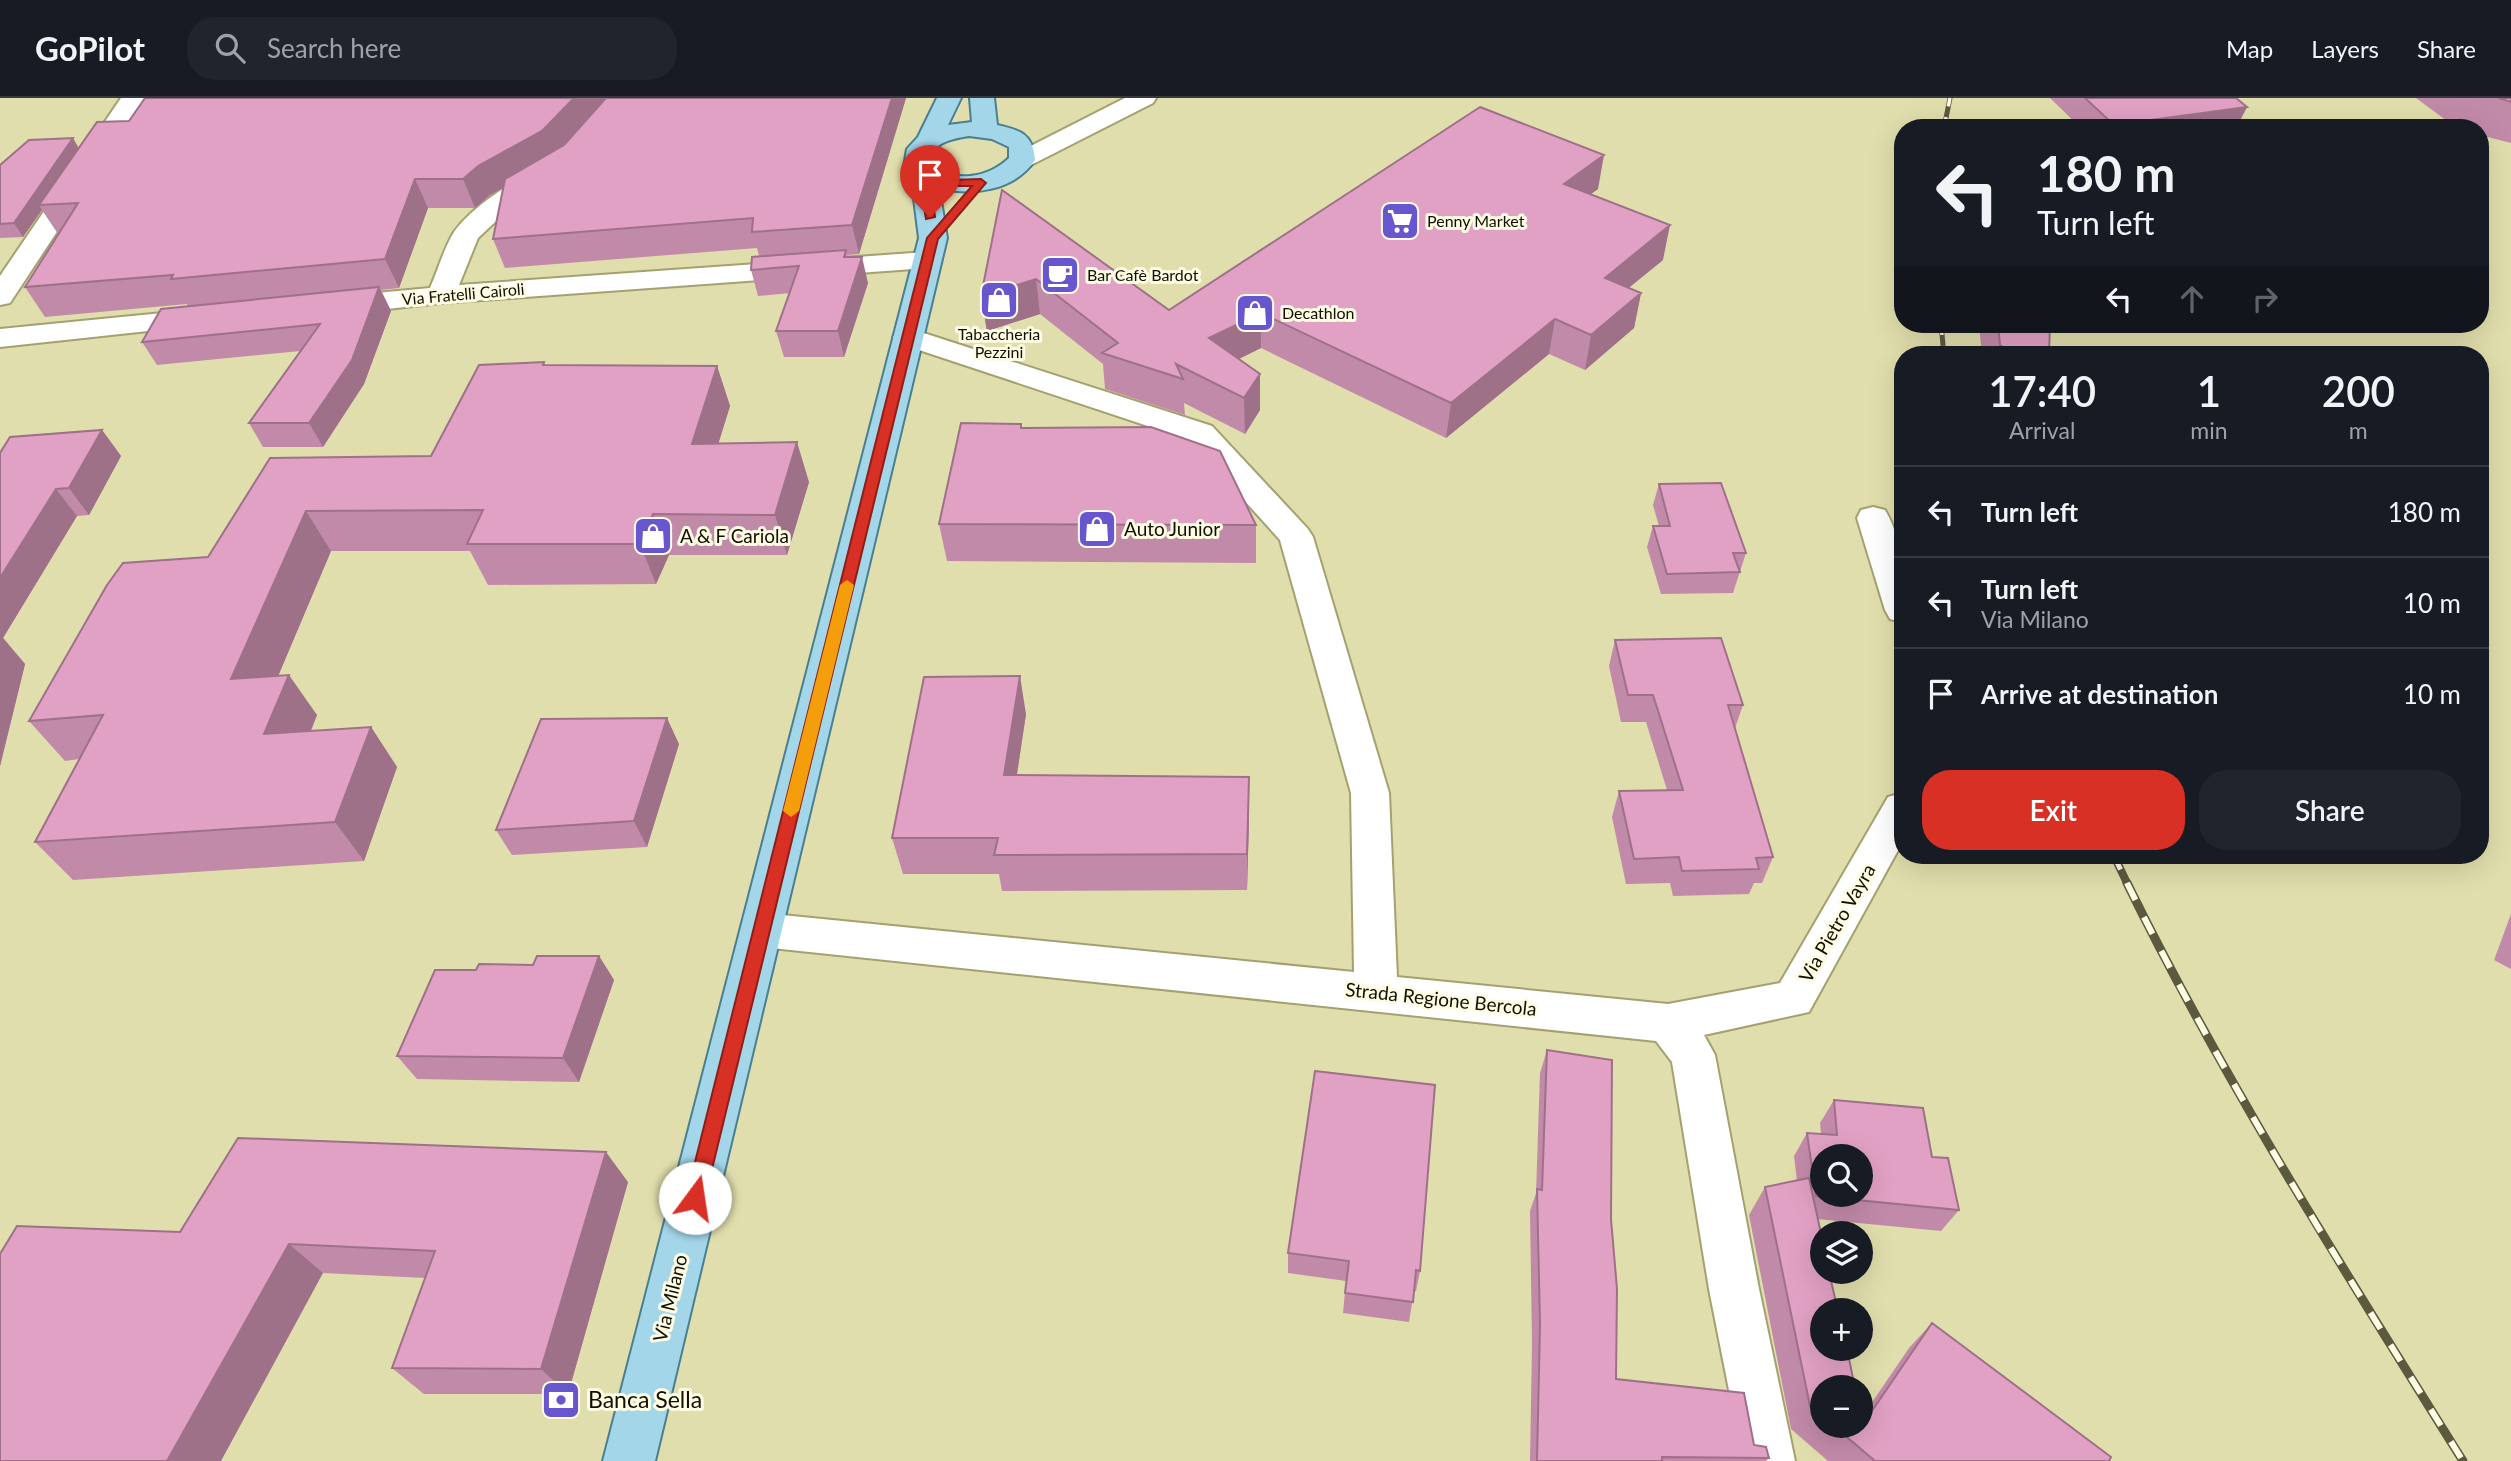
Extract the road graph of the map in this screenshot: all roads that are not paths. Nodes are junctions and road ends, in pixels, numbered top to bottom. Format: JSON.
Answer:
{"nodes":[{"id":1,"x":133,"y":98,"type":"edge"},
{"id":2,"x":949,"y":98,"type":"edge"},
{"id":3,"x":982,"y":98,"type":"edge"},
{"id":4,"x":1144,"y":98,"type":"edge"},
{"id":5,"x":1098,"y":121,"type":"junction"},
{"id":6,"x":995,"y":132,"type":"junction"},
{"id":7,"x":928,"y":142,"type":"junction"},
{"id":8,"x":1022,"y":160,"type":"junction"},
{"id":9,"x":563,"y":166,"type":"edge"},
{"id":10,"x":924,"y":174,"type":"junction"},
{"id":11,"x":981,"y":183,"type":"junction"},
{"id":12,"x":930,"y":249,"type":"junction"},
{"id":13,"x":441,"y":295,"type":"junction"},
{"id":14,"x":0,"y":298,"type":"edge"},
{"id":15,"x":303,"y":309,"type":"edge"},
{"id":16,"x":234,"y":315,"type":"edge"},
{"id":17,"x":908,"y":337,"type":"junction"},
{"id":18,"x":0,"y":338,"type":"edge"},
{"id":19,"x":1873,"y":518,"type":"dead end"},
{"id":20,"x":1894,"y":585,"type":"edge"},
{"id":21,"x":1894,"y":822,"type":"edge"},
{"id":22,"x":762,"y":930,"type":"junction"},
{"id":23,"x":1376,"y":992,"type":"junction"},
{"id":24,"x":1668,"y":1023,"type":"junction"},
{"id":25,"x":629,"y":1461,"type":"edge"},
{"id":26,"x":1769,"y":1461,"type":"edge"}],
"edges":[{"from":1,"to":14,"type":"street"},
{"from":2,"to":7,"type":"main road"},
{"from":3,"to":6,"type":"main road"},
{"from":4,"to":5,"type":"street"},
{"from":5,"to":6,"type":"street"},
{"from":5,"to":8,"type":"street"},
{"from":6,"to":7,"type":"main road"},
{"from":6,"to":8,"type":"main road"},
{"from":7,"to":10,"type":"main road","name":"Via Milano"},
{"from":8,"to":11,"type":"main road"},
{"from":9,"to":13,"type":"street"},
{"from":10,"to":11,"type":"main road"},
{"from":10,"to":12,"type":"main road","name":"Via Milano"},
{"from":11,"to":12,"type":"main road","name":"Via Milano"},
{"from":12,"to":13,"type":"street","name":"Via Fratelli Cairoli"},
{"from":12,"to":17,"type":"main road","name":"Via Milano"},
{"from":13,"to":15,"type":"street","name":"Via Fratelli Cairoli"},
{"from":16,"to":18,"type":"street"},
{"from":17,"to":22,"type":"main road","name":"Via Milano"},
{"from":17,"to":23,"type":"street"},
{"from":19,"to":20,"type":"street"},
{"from":21,"to":24,"type":"street","name":"Via Pietro Vayra"},
{"from":22,"to":23,"type":"street","name":"Strada Regione Bercola"},
{"from":22,"to":25,"type":"main road","name":"Via Milano"},
{"from":23,"to":24,"type":"street","name":"Strada Regione Bercola"},
{"from":24,"to":26,"type":"street"}]}
